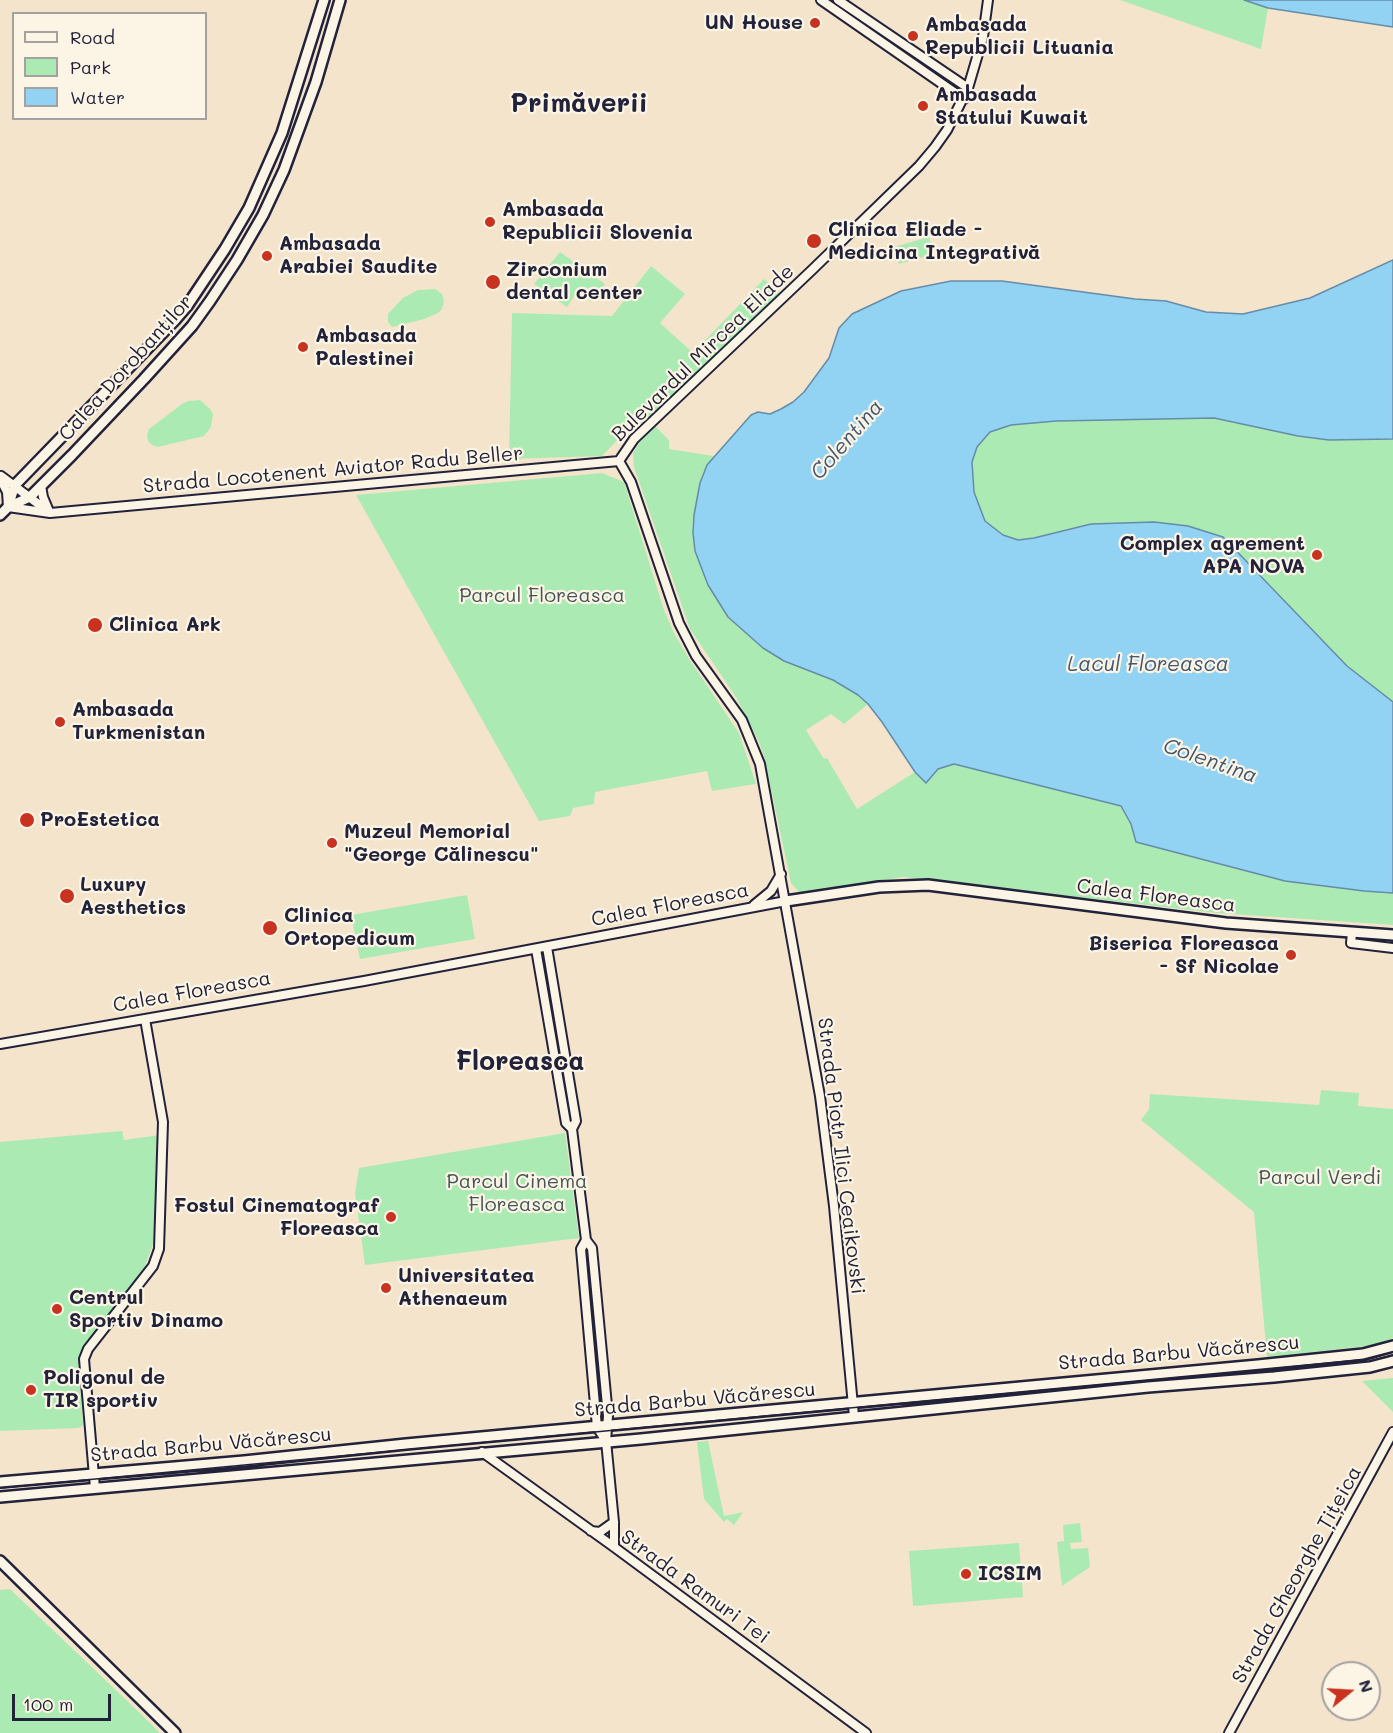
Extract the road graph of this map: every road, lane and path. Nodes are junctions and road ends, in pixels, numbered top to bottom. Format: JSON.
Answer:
{"nodes":[{"id":1,"x":324,"y":0,"type":"edge"},
{"id":2,"x":340,"y":0,"type":"edge"},
{"id":3,"x":821,"y":0,"type":"edge"},
{"id":4,"x":838,"y":0,"type":"edge"},
{"id":5,"x":988,"y":0,"type":"edge"},
{"id":6,"x":968,"y":88,"type":"junction"},
{"id":7,"x":964,"y":99,"type":"junction"},
{"id":8,"x":619,"y":461,"type":"junction"},
{"id":9,"x":0,"y":477,"type":"edge"},
{"id":10,"x":15,"y":485,"type":"junction"},
{"id":11,"x":41,"y":486,"type":"junction"},
{"id":12,"x":30,"y":497,"type":"junction"},
{"id":13,"x":8,"y":507,"type":"junction"},
{"id":14,"x":50,"y":513,"type":"junction"},
{"id":15,"x":0,"y":515,"type":"edge"},
{"id":16,"x":781,"y":874,"type":"junction"},
{"id":17,"x":786,"y":901,"type":"junction"},
{"id":18,"x":750,"y":907,"type":"junction"},
{"id":19,"x":1354,"y":933,"type":"junction"},
{"id":20,"x":1393,"y":935,"type":"edge"},
{"id":21,"x":547,"y":947,"type":"junction"},
{"id":22,"x":1393,"y":948,"type":"edge"},
{"id":23,"x":536,"y":949,"type":"junction"},
{"id":24,"x":145,"y":1019,"type":"junction"},
{"id":25,"x":0,"y":1044,"type":"edge"},
{"id":26,"x":572,"y":1129,"type":"junction"},
{"id":27,"x":586,"y":1240,"type":"junction"},
{"id":28,"x":1393,"y":1346,"type":"edge"},
{"id":29,"x":1393,"y":1361,"type":"edge"},
{"id":30,"x":852,"y":1403,"type":"junction"},
{"id":31,"x":854,"y":1416,"type":"junction"},
{"id":32,"x":608,"y":1426,"type":"junction"},
{"id":33,"x":597,"y":1427,"type":"junction"},
{"id":34,"x":1393,"y":1432,"type":"edge"},
{"id":35,"x":606,"y":1441,"type":"junction"},
{"id":36,"x":502,"y":1450,"type":"junction"},
{"id":37,"x":482,"y":1452,"type":"junction"},
{"id":38,"x":505,"y":1468,"type":"junction"},
{"id":39,"x":94,"y":1474,"type":"junction"},
{"id":40,"x":0,"y":1482,"type":"edge"},
{"id":41,"x":95,"y":1488,"type":"junction"},
{"id":42,"x":0,"y":1497,"type":"edge"},
{"id":43,"x":614,"y":1522,"type":"junction"},
{"id":44,"x":590,"y":1530,"type":"junction"},
{"id":45,"x":614,"y":1547,"type":"junction"},
{"id":46,"x":0,"y":1561,"type":"edge"},
{"id":47,"x":175,"y":1733,"type":"edge"},
{"id":48,"x":866,"y":1733,"type":"edge"},
{"id":49,"x":1229,"y":1733,"type":"edge"}],
"edges":[{"from":1,"to":10,"type":"main road","name":"Calea Dorobanților"},
{"from":2,"to":11,"type":"main road","name":"Calea Dorobanților"},
{"from":3,"to":7,"type":"street"},
{"from":4,"to":6,"type":"street"},
{"from":5,"to":6,"type":"street","name":"Bulevardul Mircea Eliade"},
{"from":6,"to":7,"type":"street","name":"Bulevardul Mircea Eliade"},
{"from":7,"to":8,"type":"street","name":"Bulevardul Mircea Eliade"},
{"from":8,"to":14,"type":"street","name":"Strada Locotenent Aviator Radu Beller"},
{"from":8,"to":16,"type":"street","name":"Bulevardul Mircea Eliade"},
{"from":9,"to":10,"type":"street"},
{"from":9,"to":13,"type":"street"},
{"from":10,"to":12,"type":"street"},
{"from":10,"to":13,"type":"main road","name":"Calea Dorobanților"},
{"from":11,"to":12,"type":"main road","name":"Calea Dorobanților"},
{"from":11,"to":14,"type":"street"},
{"from":12,"to":13,"type":"main road","name":"Calea Dorobanților"},
{"from":12,"to":14,"type":"street"},
{"from":13,"to":14,"type":"street","name":"Strada Locotenent Aviator Radu Beller"},
{"from":13,"to":15,"type":"main road","name":"Calea Dorobanților"},
{"from":16,"to":17,"type":"street","name":"Bulevardul Mircea Eliade"},
{"from":16,"to":18,"type":"street"},
{"from":17,"to":18,"type":"street","name":"Calea Floreasca"},
{"from":17,"to":19,"type":"main road","name":"Calea Floreasca"},
{"from":17,"to":30,"type":"street","name":"Strada Piotr Ilici Ceaikovski"},
{"from":18,"to":21,"type":"street","name":"Calea Floreasca"},
{"from":19,"to":20,"type":"main road","name":"Calea Floreasca"},
{"from":19,"to":22,"type":"street"},
{"from":21,"to":23,"type":"street","name":"Calea Floreasca"},
{"from":21,"to":26,"type":"street"},
{"from":23,"to":24,"type":"street","name":"Calea Floreasca"},
{"from":23,"to":26,"type":"street"},
{"from":24,"to":25,"type":"street","name":"Calea Floreasca"},
{"from":24,"to":39,"type":"street"},
{"from":26,"to":27,"type":"street"},
{"from":27,"to":32,"type":"street"},
{"from":27,"to":33,"type":"street"},
{"from":28,"to":30,"type":"main road","name":"Strada Barbu Văcărescu"},
{"from":29,"to":31,"type":"main road","name":"Strada Barbu Văcărescu"},
{"from":30,"to":31,"type":"street","name":"Strada Piotr Ilici Ceaikovski"},
{"from":30,"to":32,"type":"main road","name":"Strada Barbu Văcărescu"},
{"from":31,"to":35,"type":"main road","name":"Strada Barbu Văcărescu"},
{"from":32,"to":33,"type":"main road","name":"Strada Barbu Văcărescu"},
{"from":32,"to":35,"type":"street"},
{"from":33,"to":35,"type":"street"},
{"from":33,"to":39,"type":"main road","name":"Strada Barbu Văcărescu"},
{"from":34,"to":49,"type":"street","name":"Strada Gheorghe Țițeica"},
{"from":35,"to":36,"type":"main road","name":"Strada Barbu Văcărescu"},
{"from":35,"to":43,"type":"street"},
{"from":36,"to":37,"type":"main road","name":"Strada Barbu Văcărescu"},
{"from":36,"to":38,"type":"street"},
{"from":37,"to":38,"type":"street","name":"Strada Ramuri Tei"},
{"from":37,"to":41,"type":"main road","name":"Strada Barbu Văcărescu"},
{"from":38,"to":44,"type":"street","name":"Strada Ramuri Tei"},
{"from":39,"to":40,"type":"main road","name":"Strada Barbu Văcărescu"},
{"from":39,"to":41,"type":"street"},
{"from":41,"to":42,"type":"main road","name":"Strada Barbu Văcărescu"},
{"from":43,"to":44,"type":"street"},
{"from":43,"to":45,"type":"street"},
{"from":44,"to":45,"type":"street","name":"Strada Ramuri Tei"},
{"from":45,"to":48,"type":"street","name":"Strada Ramuri Tei"},
{"from":46,"to":47,"type":"main road"}]}
